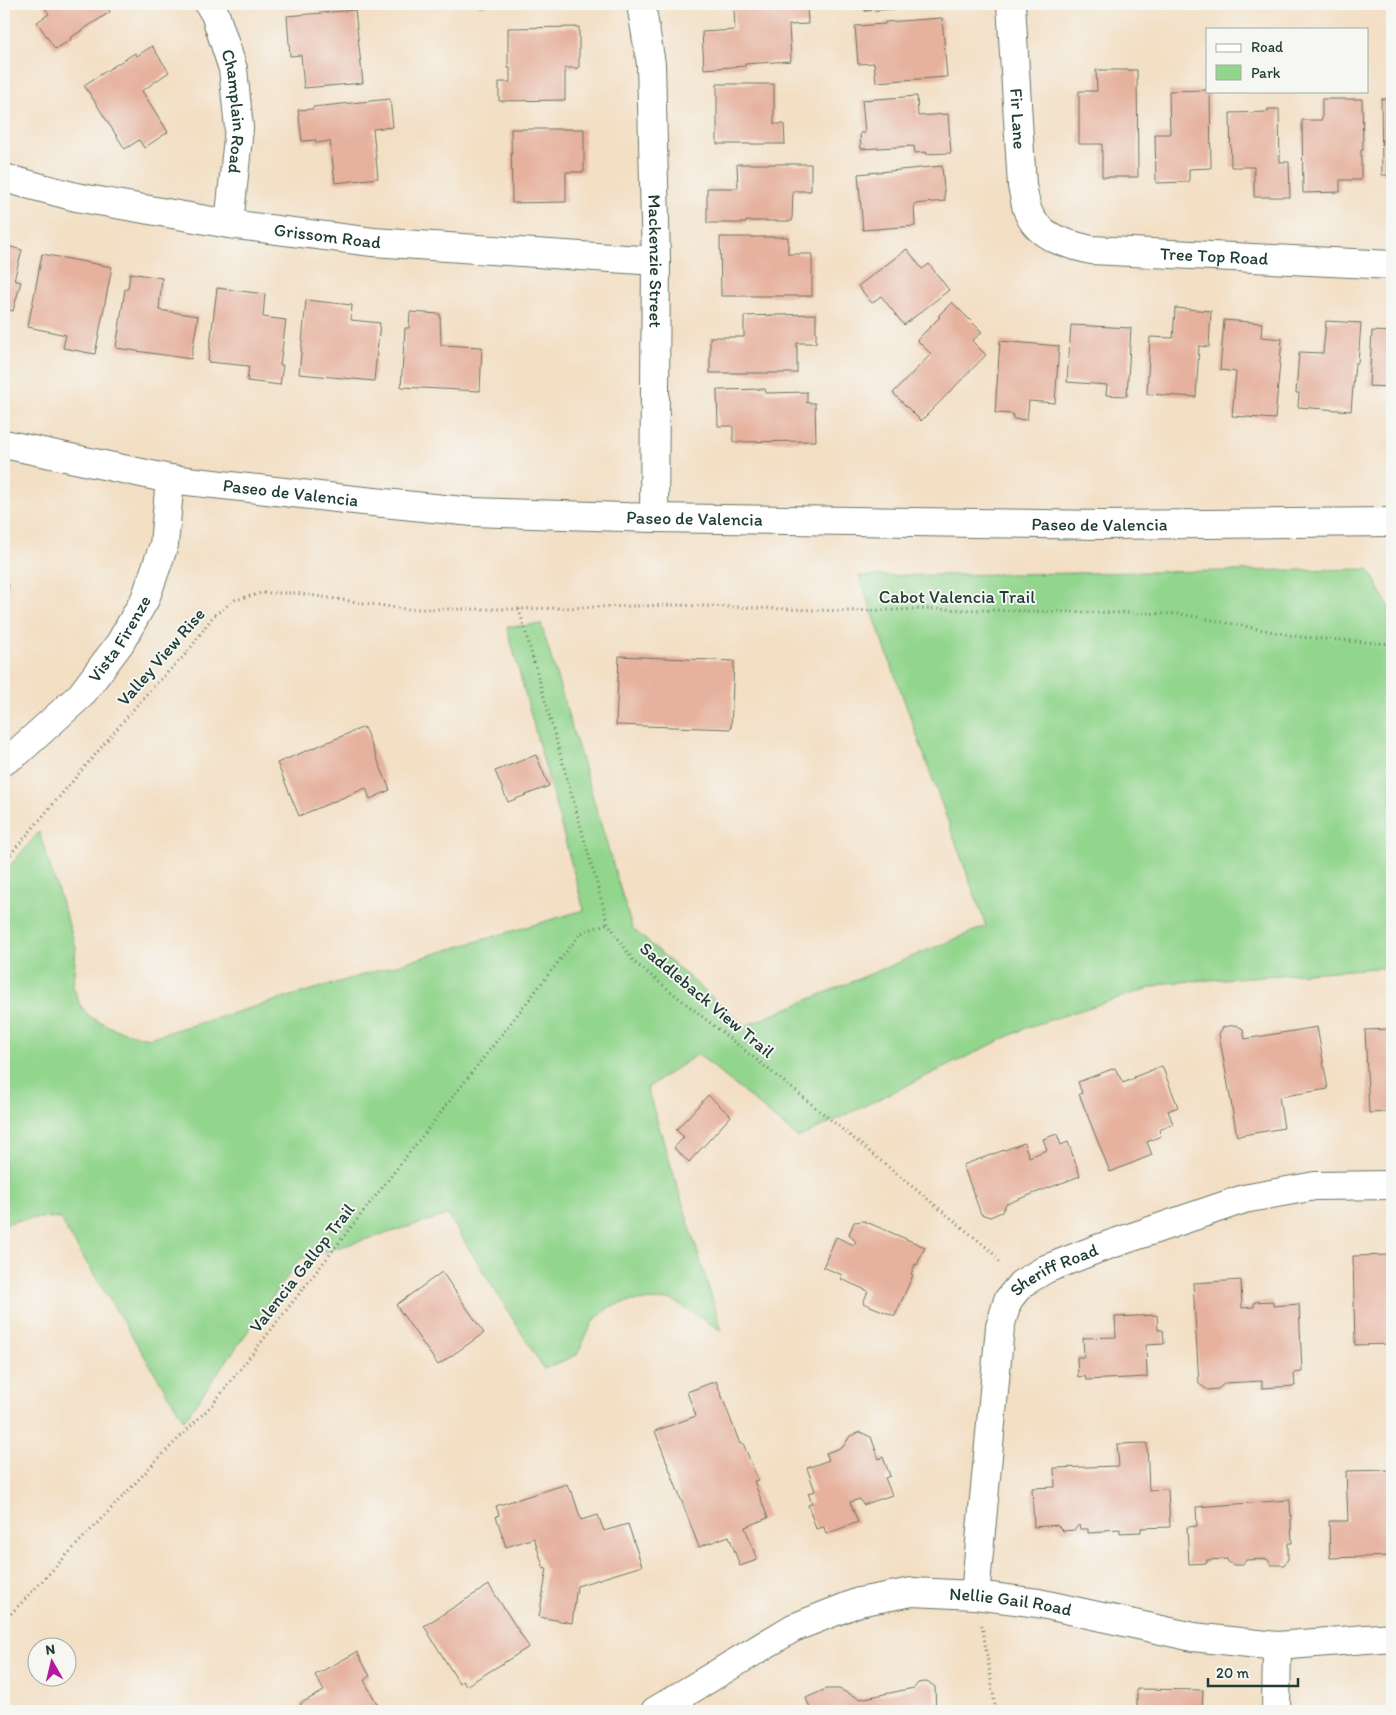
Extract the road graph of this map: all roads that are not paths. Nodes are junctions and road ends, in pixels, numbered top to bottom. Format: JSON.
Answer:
{"nodes":[{"id":1,"x":210,"y":4,"type":"edge"},
{"id":2,"x":641,"y":4,"type":"edge"},
{"id":3,"x":1011,"y":4,"type":"edge"},
{"id":4,"x":4,"y":178,"type":"edge"},
{"id":5,"x":229,"y":224,"type":"junction"},
{"id":6,"x":1040,"y":230,"type":"joint"},
{"id":7,"x":656,"y":261,"type":"junction"},
{"id":8,"x":1392,"y":265,"type":"edge"},
{"id":9,"x":4,"y":444,"type":"edge"},
{"id":10,"x":170,"y":479,"type":"junction"},
{"id":11,"x":654,"y":518,"type":"junction"},
{"id":12,"x":1392,"y":522,"type":"edge"},
{"id":13,"x":4,"y":761,"type":"edge"},
{"id":14,"x":1392,"y":1185,"type":"edge"},
{"id":15,"x":975,"y":1595,"type":"junction"},
{"id":16,"x":1392,"y":1637,"type":"edge"},
{"id":17,"x":1277,"y":1646,"type":"junction"},
{"id":18,"x":655,"y":1711,"type":"edge"},
{"id":19,"x":1276,"y":1711,"type":"edge"}],
"edges":[{"from":1,"to":5,"type":"street","name":"Champlain Road"},
{"from":2,"to":7,"type":"street","name":"Mackenzie Street"},
{"from":3,"to":6,"type":"street","name":"Fir Lane"},
{"from":4,"to":5,"type":"street","name":"Grissom Road"},
{"from":5,"to":7,"type":"street","name":"Grissom Road"},
{"from":6,"to":8,"type":"street","name":"Tree Top Road"},
{"from":7,"to":11,"type":"street","name":"Mackenzie Street"},
{"from":9,"to":10,"type":"street","name":"Paseo de Valencia"},
{"from":10,"to":11,"type":"street","name":"Paseo de Valencia"},
{"from":10,"to":13,"type":"street","name":"Vista Firenze"},
{"from":11,"to":12,"type":"street","name":"Paseo de Valencia"},
{"from":14,"to":15,"type":"street","name":"Sheriff Road"},
{"from":15,"to":17,"type":"street","name":"Nellie Gail Road"},
{"from":15,"to":18,"type":"street","name":"Nellie Gail Road"},
{"from":16,"to":17,"type":"street","name":"Nellie Gail Road"},
{"from":17,"to":19,"type":"street"}]}
